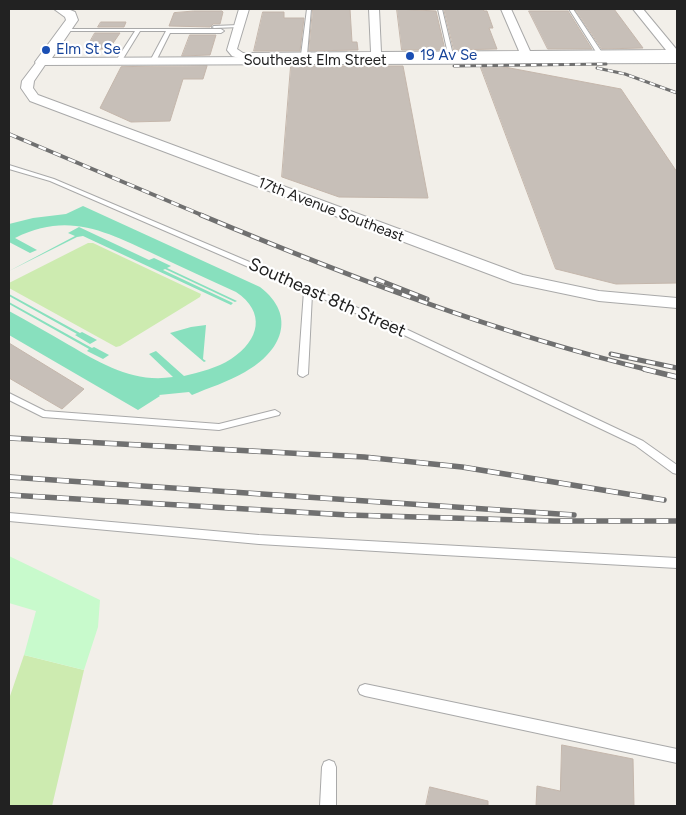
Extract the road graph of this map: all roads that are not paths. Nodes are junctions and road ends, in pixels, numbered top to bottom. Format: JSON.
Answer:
{"nodes":[{"id":1,"x":244,"y":9,"type":"edge"},
{"id":2,"x":309,"y":9,"type":"edge"},
{"id":3,"x":374,"y":9,"type":"edge"},
{"id":4,"x":440,"y":9,"type":"edge"},
{"id":5,"x":506,"y":9,"type":"edge"},
{"id":6,"x":571,"y":9,"type":"edge"},
{"id":7,"x":638,"y":9,"type":"edge"},
{"id":8,"x":62,"y":10,"type":"edge"},
{"id":9,"x":239,"y":26,"type":"junction"},
{"id":10,"x":190,"y":27,"type":"dead end"},
{"id":11,"x":66,"y":30,"type":"junction"},
{"id":12,"x":138,"y":30,"type":"junction"},
{"id":13,"x":169,"y":31,"type":"junction"},
{"id":14,"x":221,"y":31,"type":"dead end"},
{"id":15,"x":451,"y":54,"type":"junction"},
{"id":16,"x":526,"y":54,"type":"junction"},
{"id":17,"x":600,"y":54,"type":"junction"},
{"id":18,"x":376,"y":55,"type":"junction"},
{"id":19,"x":676,"y":55,"type":"edge"},
{"id":20,"x":304,"y":56,"type":"junction"},
{"id":21,"x":153,"y":61,"type":"junction"},
{"id":22,"x":42,"y":62,"type":"junction"},
{"id":23,"x":118,"y":62,"type":"junction"},
{"id":24,"x":9,"y":167,"type":"edge"},
{"id":25,"x":308,"y":289,"type":"junction"},
{"id":26,"x":677,"y":303,"type":"edge"},
{"id":27,"x":303,"y":374,"type":"dead end"},
{"id":28,"x":9,"y":396,"type":"edge"},
{"id":29,"x":274,"y":413,"type":"dead end"},
{"id":30,"x":677,"y":470,"type":"edge"},
{"id":31,"x":9,"y":517,"type":"edge"},
{"id":32,"x":677,"y":563,"type":"edge"},
{"id":33,"x":365,"y":690,"type":"dead end"},
{"id":34,"x":677,"y":756,"type":"edge"},
{"id":35,"x":329,"y":767,"type":"dead end"},
{"id":36,"x":328,"y":806,"type":"edge"}],
"edges":[{"from":1,"to":9,"type":"street"},
{"from":2,"to":20,"type":"lane"},
{"from":3,"to":18,"type":"street"},
{"from":4,"to":15,"type":"lane"},
{"from":5,"to":16,"type":"street"},
{"from":6,"to":17,"type":"lane"},
{"from":7,"to":19,"type":"street"},
{"from":8,"to":11,"type":"street"},
{"from":9,"to":10,"type":"lane"},
{"from":9,"to":20,"type":"street","name":"Southeast Elm Street"},
{"from":11,"to":12,"type":"lane"},
{"from":11,"to":22,"type":"street"},
{"from":12,"to":13,"type":"lane"},
{"from":12,"to":23,"type":"lane"},
{"from":13,"to":14,"type":"lane"},
{"from":13,"to":21,"type":"lane"},
{"from":15,"to":16,"type":"street","name":"Southeast Elm Street"},
{"from":15,"to":18,"type":"street","name":"Southeast Elm Street"},
{"from":16,"to":17,"type":"street","name":"Southeast Elm Street"},
{"from":17,"to":19,"type":"street","name":"Southeast Elm Street"},
{"from":18,"to":20,"type":"street","name":"Southeast Elm Street"},
{"from":19,"to":21,"type":"street","name":"Southeast Elm Street"},
{"from":21,"to":23,"type":"street","name":"Southeast Elm Street"},
{"from":22,"to":23,"type":"street","name":"Southeast Elm Street"},
{"from":22,"to":26,"type":"street","name":"17th Avenue Southeast"},
{"from":24,"to":25,"type":"lane","name":"Southeast 8th Street"},
{"from":25,"to":27,"type":"lane"},
{"from":25,"to":30,"type":"lane","name":"Southeast 8th Street"},
{"from":28,"to":29,"type":"lane"},
{"from":31,"to":32,"type":"lane"},
{"from":33,"to":34,"type":"lane"},
{"from":35,"to":36,"type":"lane"}]}
